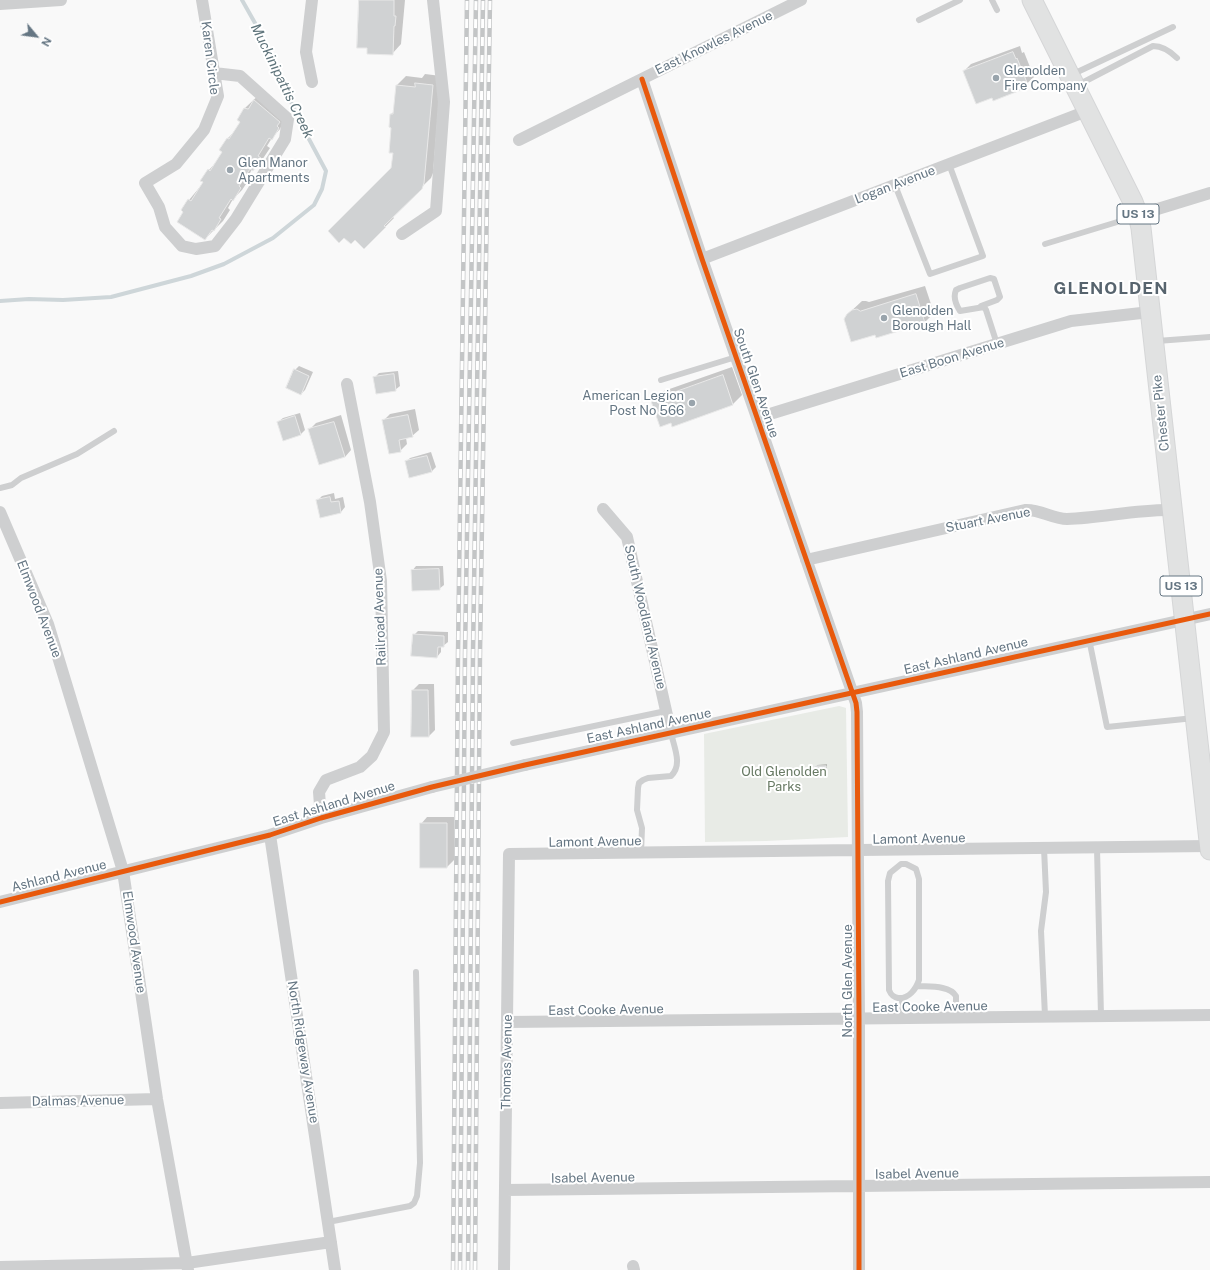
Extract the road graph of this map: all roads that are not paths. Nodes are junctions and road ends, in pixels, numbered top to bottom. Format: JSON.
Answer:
{"nodes":[{"id":1,"x":61,"y":0,"type":"edge"},
{"id":2,"x":202,"y":0,"type":"edge"},
{"id":3,"x":312,"y":0,"type":"edge"},
{"id":4,"x":433,"y":0,"type":"edge"},
{"id":5,"x":801,"y":0,"type":"edge"},
{"id":6,"x":960,"y":0,"type":"edge"},
{"id":7,"x":992,"y":0,"type":"edge"},
{"id":8,"x":1032,"y":0,"type":"edge"},
{"id":9,"x":36,"y":1,"type":"edge"},
{"id":10,"x":0,"y":4,"type":"edge"},
{"id":11,"x":997,"y":10,"type":"dead end"},
{"id":12,"x":919,"y":20,"type":"dead end"},
{"id":13,"x":1173,"y":27,"type":"dead end"},
{"id":14,"x":1177,"y":58,"type":"dead end"},
{"id":15,"x":214,"y":73,"type":"junction"},
{"id":16,"x":642,"y":79,"type":"junction"},
{"id":17,"x":1072,"y":81,"type":"junction"},
{"id":18,"x":312,"y":82,"type":"dead end"},
{"id":19,"x":1087,"y":111,"type":"junction"},
{"id":20,"x":519,"y":140,"type":"dead end"},
{"id":21,"x":948,"y":164,"type":"junction"},
{"id":22,"x":895,"y":185,"type":"junction"},
{"id":23,"x":1210,"y":193,"type":"edge"},
{"id":24,"x":1138,"y":215,"type":"junction"},
{"id":25,"x":402,"y":234,"type":"dead end"},
{"id":26,"x":1045,"y":244,"type":"dead end"},
{"id":27,"x":702,"y":259,"type":"junction"},
{"id":28,"x":981,"y":306,"type":"junction"},
{"id":29,"x":1150,"y":312,"type":"junction"},
{"id":30,"x":1210,"y":337,"type":"edge"},
{"id":31,"x":1153,"y":342,"type":"junction"},
{"id":32,"x":997,"y":344,"type":"junction"},
{"id":33,"x":736,"y":357,"type":"junction"},
{"id":34,"x":661,"y":380,"type":"dead end"},
{"id":35,"x":347,"y":384,"type":"dead end"},
{"id":36,"x":757,"y":418,"type":"junction"},
{"id":37,"x":114,"y":431,"type":"dead end"},
{"id":38,"x":0,"y":488,"type":"edge"},
{"id":39,"x":603,"y":509,"type":"dead end"},
{"id":40,"x":1172,"y":510,"type":"junction"},
{"id":41,"x":0,"y":512,"type":"edge"},
{"id":42,"x":806,"y":560,"type":"junction"},
{"id":43,"x":1210,"y":614,"type":"edge"},
{"id":44,"x":1184,"y":619,"type":"junction"},
{"id":45,"x":1089,"y":640,"type":"junction"},
{"id":46,"x":853,"y":693,"type":"junction"},
{"id":47,"x":666,"y":711,"type":"junction"},
{"id":48,"x":1195,"y":718,"type":"junction"},
{"id":49,"x":670,"y":733,"type":"junction"},
{"id":50,"x":513,"y":742,"type":"dead end"},
{"id":51,"x":320,"y":818,"type":"junction"},
{"id":52,"x":270,"y":835,"type":"junction"},
{"id":53,"x":1210,"y":846,"type":"edge"},
{"id":54,"x":1044,"y":848,"type":"junction"},
{"id":55,"x":1097,"y":848,"type":"junction"},
{"id":56,"x":858,"y":850,"type":"junction"},
{"id":57,"x":906,"y":850,"type":"junction"},
{"id":58,"x":1210,"y":850,"type":"edge"},
{"id":59,"x":641,"y":853,"type":"junction"},
{"id":60,"x":509,"y":854,"type":"joint"},
{"id":61,"x":906,"y":864,"type":"junction"},
{"id":62,"x":123,"y":871,"type":"junction"},
{"id":63,"x":0,"y":902,"type":"edge"},
{"id":64,"x":416,"y":972,"type":"dead end"},
{"id":65,"x":917,"y":986,"type":"junction"},
{"id":66,"x":902,"y":998,"type":"junction"},
{"id":67,"x":1210,"y":1015,"type":"edge"},
{"id":68,"x":1045,"y":1016,"type":"junction"},
{"id":69,"x":1101,"y":1016,"type":"junction"},
{"id":70,"x":956,"y":1017,"type":"junction"},
{"id":71,"x":859,"y":1018,"type":"junction"},
{"id":72,"x":902,"y":1018,"type":"junction"},
{"id":73,"x":507,"y":1022,"type":"junction"},
{"id":74,"x":157,"y":1100,"type":"junction"},
{"id":75,"x":0,"y":1102,"type":"edge"},
{"id":76,"x":1210,"y":1182,"type":"edge"},
{"id":77,"x":859,"y":1186,"type":"junction"},
{"id":78,"x":505,"y":1190,"type":"junction"},
{"id":79,"x":328,"y":1222,"type":"junction"},
{"id":80,"x":331,"y":1242,"type":"junction"},
{"id":81,"x":187,"y":1266,"type":"edge"},
{"id":82,"x":0,"y":1267,"type":"edge"},
{"id":83,"x":335,"y":1270,"type":"edge"},
{"id":84,"x":504,"y":1270,"type":"edge"},
{"id":85,"x":859,"y":1270,"type":"edge"}],
"edges":[{"from":1,"to":9,"type":"street"},
{"from":2,"to":15,"type":"street","name":"Karen Circle"},
{"from":3,"to":18,"type":"street"},
{"from":4,"to":25,"type":"street"},
{"from":5,"to":16,"type":"street","name":"East Knowles Avenue"},
{"from":6,"to":12,"type":"lane"},
{"from":7,"to":11,"type":"lane"},
{"from":8,"to":17,"type":"main road","name":"Chester Pike","number":"US 13"},
{"from":9,"to":10,"type":"street"},
{"from":13,"to":17,"type":"lane"},
{"from":14,"to":17,"type":"lane"},
{"from":15,"to":15,"type":"street","name":"Karen Circle"},
{"from":16,"to":20,"type":"street","name":"East Knowles Avenue"},
{"from":16,"to":27,"type":"street","name":"South Glen Avenue"},
{"from":17,"to":19,"type":"main road","name":"Chester Pike","number":"US 13"},
{"from":19,"to":21,"type":"street","name":"Logan Avenue"},
{"from":19,"to":24,"type":"main road","name":"Chester Pike","number":"US 13"},
{"from":21,"to":22,"type":"street","name":"Logan Avenue"},
{"from":21,"to":22,"type":"lane"},
{"from":22,"to":27,"type":"street","name":"Logan Avenue"},
{"from":23,"to":24,"type":"street"},
{"from":24,"to":26,"type":"lane"},
{"from":24,"to":29,"type":"main road","name":"Chester Pike","number":"US 13"},
{"from":27,"to":33,"type":"street","name":"South Glen Avenue"},
{"from":28,"to":28,"type":"lane"},
{"from":28,"to":32,"type":"lane"},
{"from":29,"to":31,"type":"main road","name":"Chester Pike","number":"US 13"},
{"from":29,"to":32,"type":"street","name":"East Boon Avenue"},
{"from":30,"to":31,"type":"lane"},
{"from":31,"to":40,"type":"main road","name":"Chester Pike","number":"US 13"},
{"from":32,"to":36,"type":"street","name":"East Boon Avenue"},
{"from":33,"to":34,"type":"lane"},
{"from":33,"to":36,"type":"street","name":"South Glen Avenue"},
{"from":35,"to":51,"type":"street","name":"Railroad Avenue"},
{"from":36,"to":42,"type":"street","name":"South Glen Avenue"},
{"from":37,"to":38,"type":"lane"},
{"from":39,"to":47,"type":"street","name":"South Woodland Avenue"},
{"from":40,"to":42,"type":"street","name":"Stuart Avenue"},
{"from":40,"to":44,"type":"main road","name":"Chester Pike","number":"US 13"},
{"from":41,"to":62,"type":"street","name":"Elmwood Avenue"},
{"from":42,"to":46,"type":"street","name":"South Glen Avenue"},
{"from":43,"to":44,"type":"street","name":"East Ashland Avenue"},
{"from":44,"to":45,"type":"street","name":"East Ashland Avenue"},
{"from":44,"to":48,"type":"main road","name":"Chester Pike","number":"US 13"},
{"from":45,"to":46,"type":"street","name":"East Ashland Avenue"},
{"from":45,"to":48,"type":"lane"},
{"from":46,"to":49,"type":"street","name":"East Ashland Avenue"},
{"from":46,"to":56,"type":"street","name":"North Glen Avenue"},
{"from":47,"to":49,"type":"street","name":"South Woodland Avenue"},
{"from":47,"to":50,"type":"lane"},
{"from":48,"to":53,"type":"main road","name":"Chester Pike","number":"US 13"},
{"from":49,"to":51,"type":"street","name":"East Ashland Avenue","bridge":true},
{"from":49,"to":59,"type":"lane"},
{"from":51,"to":52,"type":"street","name":"East Ashland Avenue"},
{"from":52,"to":62,"type":"street","name":"East Ashland Avenue"},
{"from":52,"to":79,"type":"street","name":"North Ridgeway Avenue"},
{"from":53,"to":55,"type":"street","name":"Lamont Avenue"},
{"from":53,"to":58,"type":"main road","name":"Chester Pike","number":"US 13"},
{"from":54,"to":55,"type":"street","name":"Lamont Avenue"},
{"from":54,"to":57,"type":"street","name":"Lamont Avenue"},
{"from":54,"to":68,"type":"lane"},
{"from":55,"to":69,"type":"lane"},
{"from":56,"to":57,"type":"street","name":"Lamont Avenue"},
{"from":56,"to":59,"type":"street","name":"Lamont Avenue"},
{"from":56,"to":71,"type":"street","name":"North Glen Avenue"},
{"from":57,"to":61,"type":"lane"},
{"from":59,"to":60,"type":"street","name":"Lamont Avenue"},
{"from":60,"to":73,"type":"street","name":"Thomas Avenue"},
{"from":61,"to":65,"type":"lane"},
{"from":61,"to":66,"type":"lane"},
{"from":62,"to":63,"type":"street","name":"Ashland Avenue"},
{"from":62,"to":74,"type":"street","name":"Elmwood Avenue"},
{"from":64,"to":79,"type":"lane"},
{"from":65,"to":66,"type":"lane"},
{"from":65,"to":70,"type":"lane"},
{"from":66,"to":72,"type":"lane"},
{"from":67,"to":69,"type":"street","name":"East Cooke Avenue"},
{"from":68,"to":69,"type":"street","name":"East Cooke Avenue"},
{"from":68,"to":70,"type":"street","name":"East Cooke Avenue"},
{"from":70,"to":72,"type":"street","name":"East Cooke Avenue"},
{"from":71,"to":72,"type":"street","name":"East Cooke Avenue"},
{"from":71,"to":73,"type":"street","name":"East Cooke Avenue"},
{"from":71,"to":77,"type":"street","name":"North Glen Avenue"},
{"from":73,"to":78,"type":"street","name":"Thomas Avenue"},
{"from":74,"to":75,"type":"street","name":"Dalmas Avenue"},
{"from":74,"to":81,"type":"street","name":"Elmwood Avenue"},
{"from":76,"to":77,"type":"street","name":"Isabel Avenue"},
{"from":77,"to":78,"type":"street","name":"Isabel Avenue"},
{"from":77,"to":85,"type":"street","name":"North Glen Avenue"},
{"from":78,"to":84,"type":"street","name":"Thomas Avenue"},
{"from":79,"to":80,"type":"street","name":"North Ridgeway Avenue"},
{"from":80,"to":81,"type":"street"},
{"from":80,"to":83,"type":"street","name":"North Ridgeway Avenue"},
{"from":81,"to":82,"type":"street"}]}
